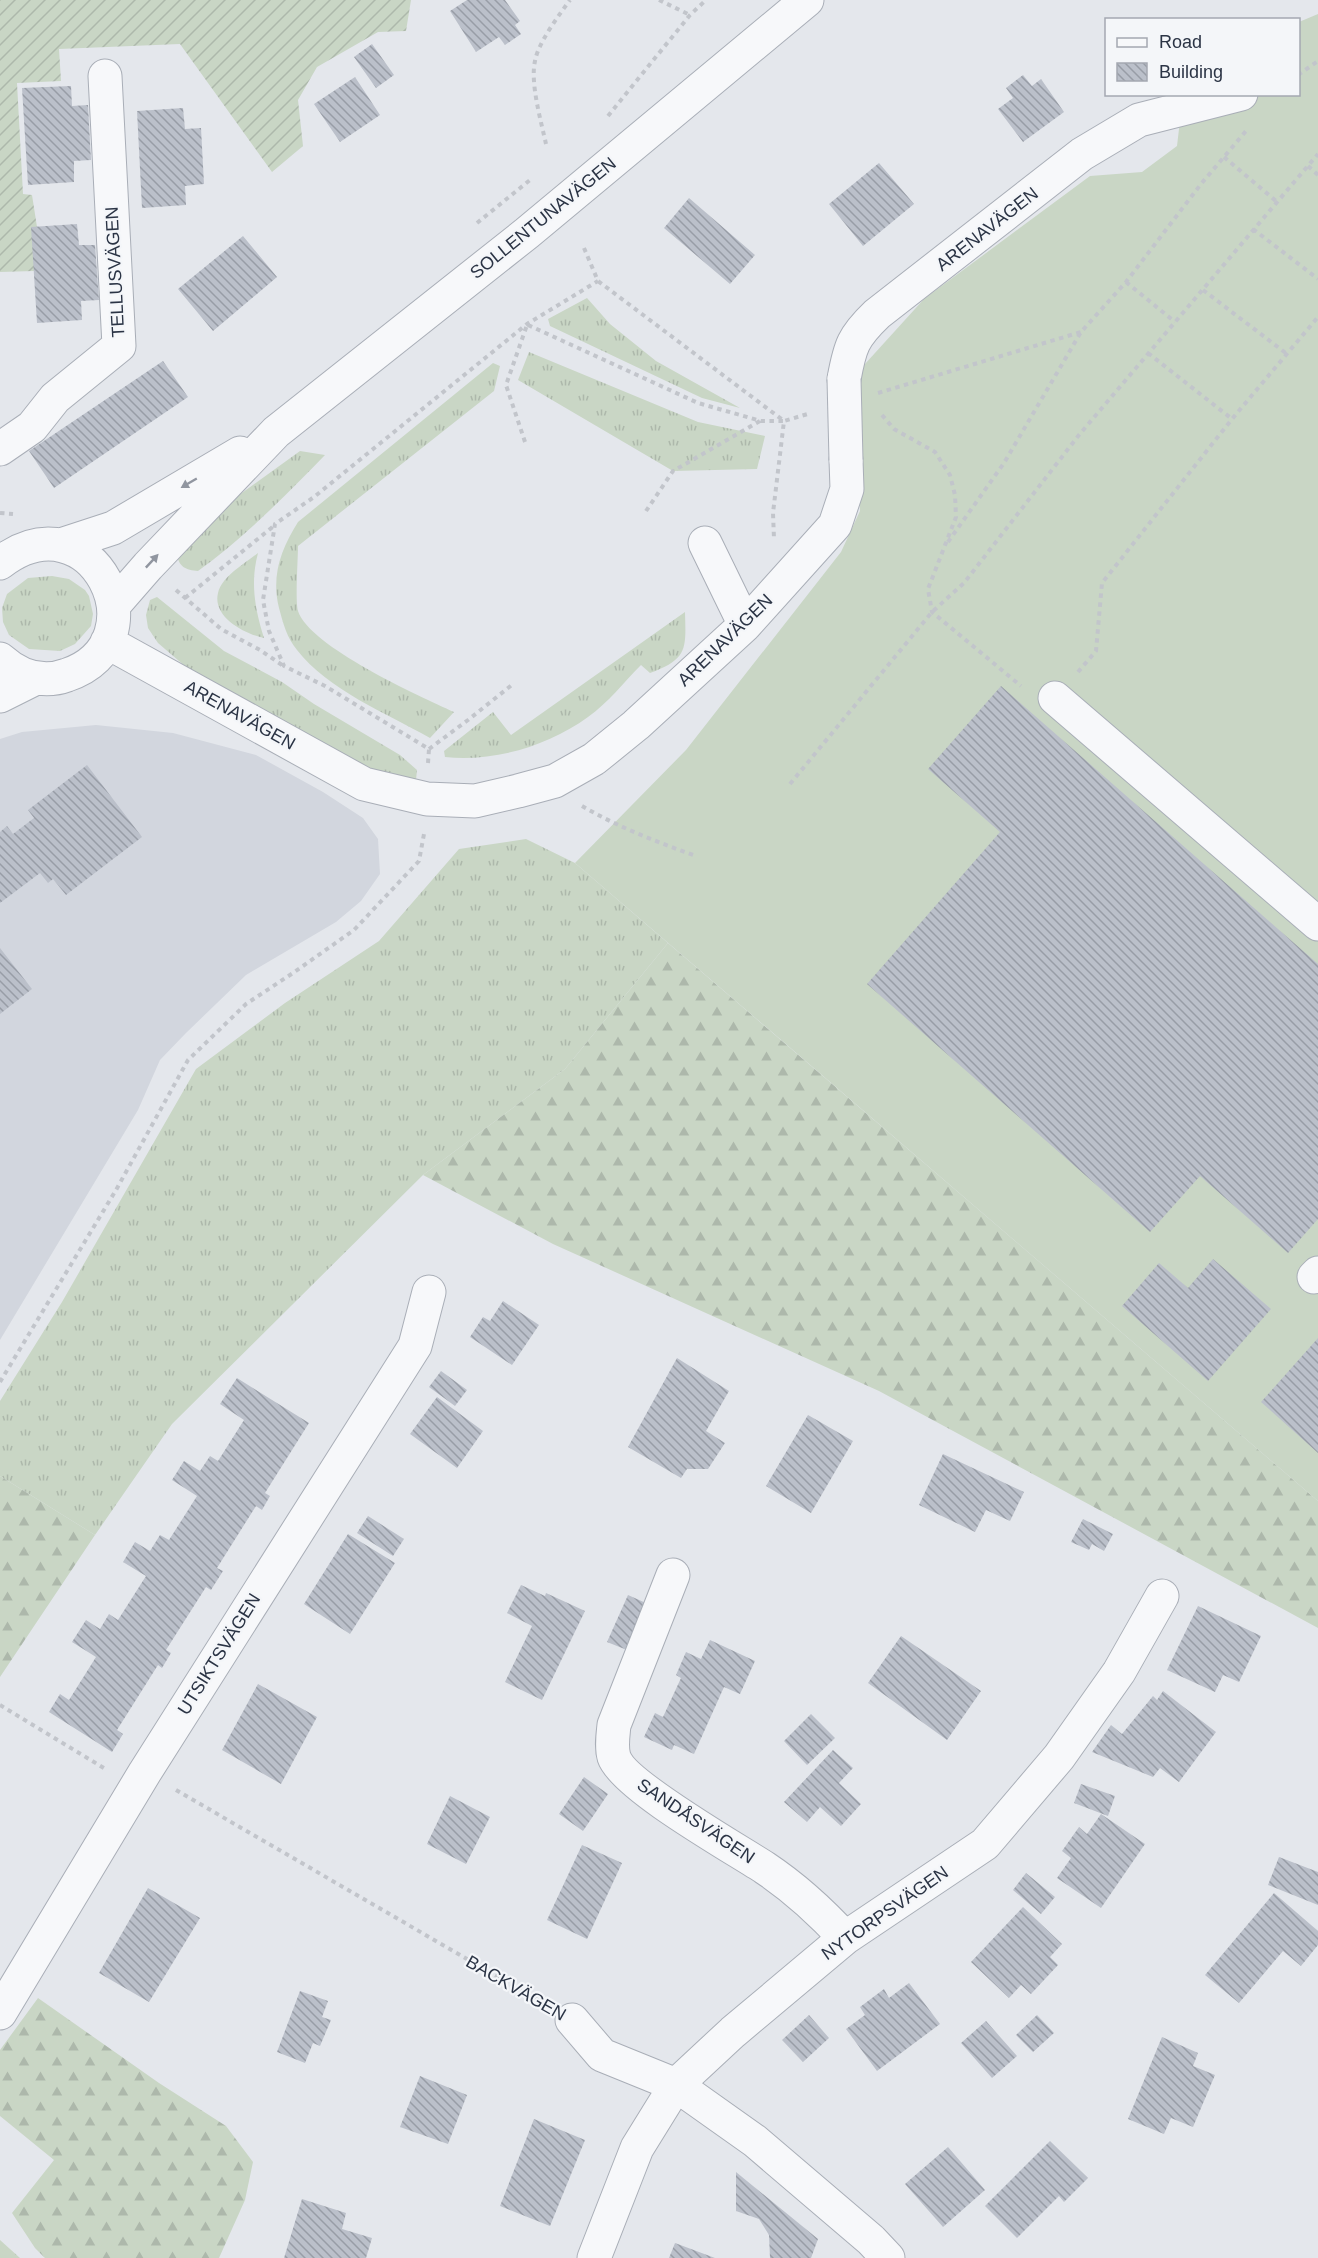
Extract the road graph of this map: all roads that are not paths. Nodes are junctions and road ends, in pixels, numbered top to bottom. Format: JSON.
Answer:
{"nodes":[{"id":1,"x":807,"y":0,"type":"edge"},
{"id":2,"x":105,"y":76,"type":"dead end"},
{"id":3,"x":1233,"y":96,"type":"edge"},
{"id":4,"x":276,"y":432,"type":"junction"},
{"id":5,"x":0,"y":449,"type":"edge"},
{"id":6,"x":705,"y":543,"type":"dead end"},
{"id":7,"x":62,"y":545,"type":"junction"},
{"id":8,"x":0,"y":564,"type":"edge"},
{"id":9,"x":114,"y":605,"type":"junction"},
{"id":10,"x":745,"y":625,"type":"junction"},
{"id":11,"x":107,"y":642,"type":"junction"},
{"id":12,"x":0,"y":659,"type":"edge"},
{"id":13,"x":36,"y":678,"type":"junction"},
{"id":14,"x":0,"y":696,"type":"edge"},
{"id":15,"x":1055,"y":698,"type":"road end"},
{"id":16,"x":1318,"y":924,"type":"edge"},
{"id":17,"x":429,"y":1292,"type":"dead end"},
{"id":18,"x":673,"y":1575,"type":"dead end"},
{"id":19,"x":1161,"y":1596,"type":"dead end"},
{"id":20,"x":845,"y":1938,"type":"junction"},
{"id":21,"x":0,"y":2013,"type":"edge"},
{"id":22,"x":572,"y":2020,"type":"road end"},
{"id":23,"x":676,"y":2085,"type":"junction"},
{"id":24,"x":594,"y":2258,"type":"edge"},
{"id":25,"x":888,"y":2258,"type":"edge"}],
"edges":[{"from":1,"to":4,"type":"street","name":"SOLLENTUNAVÄGEN"},
{"from":2,"to":5,"type":"street","name":"TELLUSVÄGEN"},
{"from":3,"to":10,"type":"street","name":"ARENAVÄGEN","bridge":true},
{"from":4,"to":7,"type":"street","name":"SOLLENTUNAVÄGEN","one_way":true},
{"from":9,"to":4,"type":"street","name":"SOLLENTUNAVÄGEN","one_way":true},
{"from":6,"to":10,"type":"street"},
{"from":7,"to":8,"type":"street"},
{"from":7,"to":9,"type":"street"},
{"from":9,"to":11,"type":"street"},
{"from":10,"to":11,"type":"street","name":"ARENAVÄGEN"},
{"from":11,"to":13,"type":"street"},
{"from":12,"to":13,"type":"street"},
{"from":13,"to":14,"type":"street"},
{"from":15,"to":16,"type":"street"},
{"from":17,"to":21,"type":"street","name":"UTSIKTSVÄGEN"},
{"from":18,"to":20,"type":"street","name":"SANDÅSVÄGEN"},
{"from":19,"to":20,"type":"street","name":"NYTORPSVÄGEN"},
{"from":20,"to":23,"type":"street","name":"NYTORPSVÄGEN"},
{"from":22,"to":23,"type":"street","name":"BACKVÄGEN"},
{"from":23,"to":24,"type":"street","name":"NYTORPSVÄGEN"},
{"from":23,"to":25,"type":"street","name":"BACKVÄGEN"}]}
